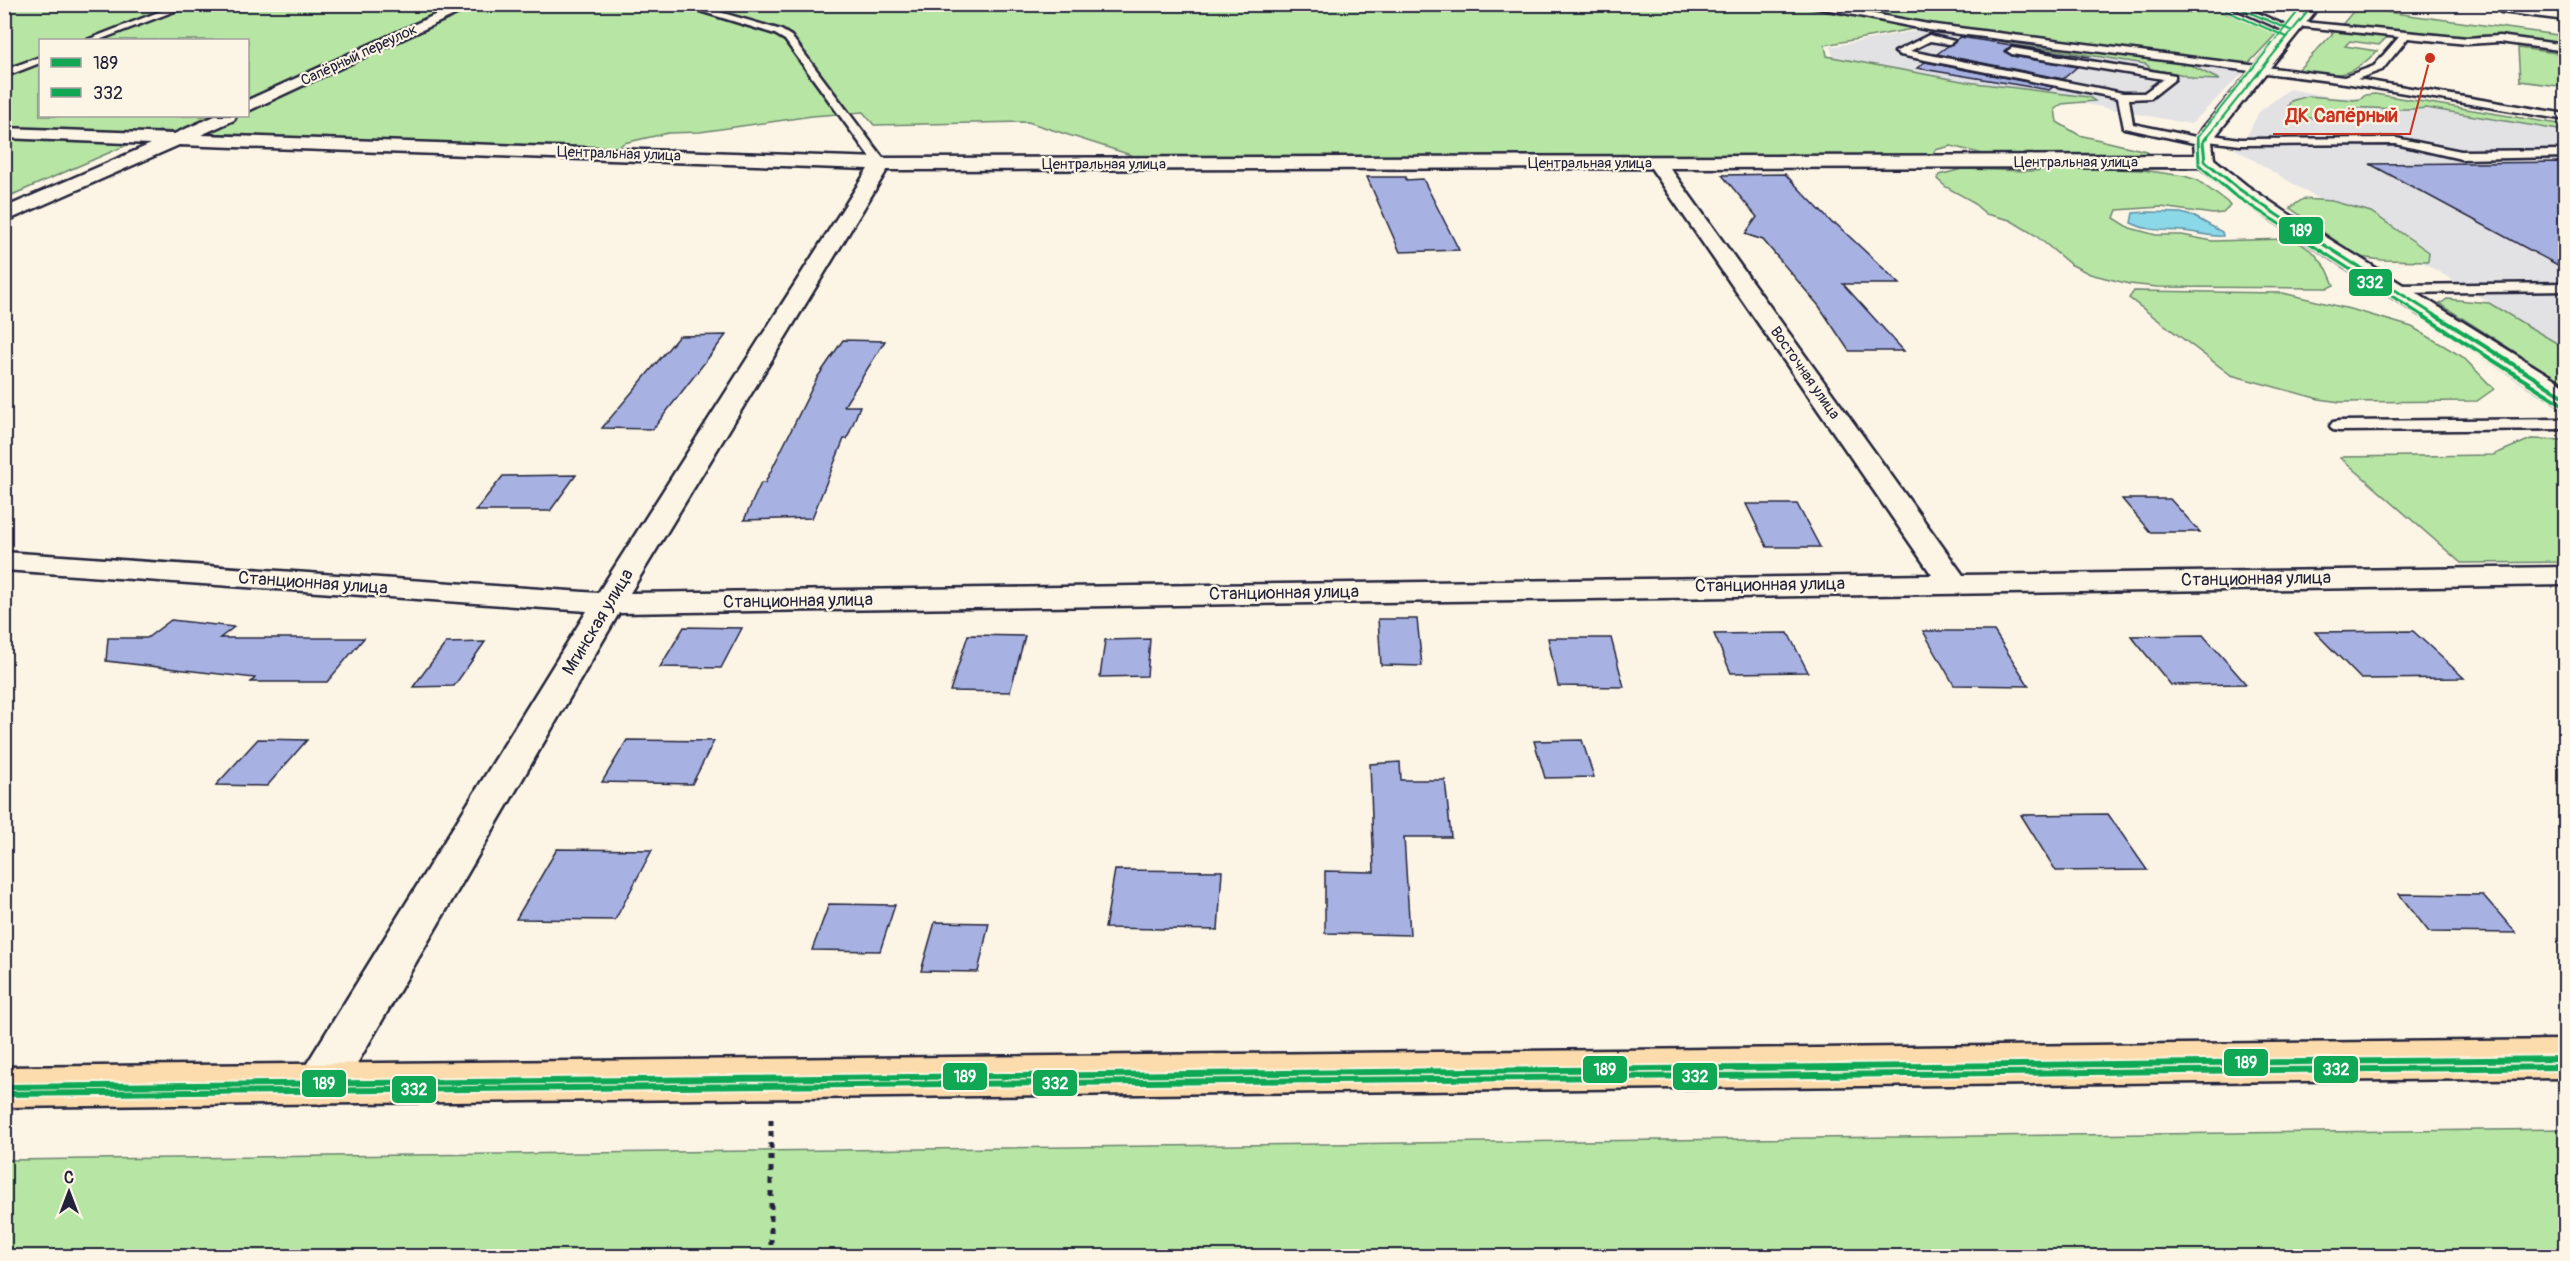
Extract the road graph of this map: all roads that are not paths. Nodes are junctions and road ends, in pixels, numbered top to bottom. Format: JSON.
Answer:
{"nodes":[{"id":1,"x":189,"y":4,"type":"edge"},
{"id":2,"x":471,"y":4,"type":"edge"},
{"id":3,"x":681,"y":4,"type":"edge"},
{"id":4,"x":1804,"y":4,"type":"edge"},
{"id":5,"x":2229,"y":4,"type":"edge"},
{"id":6,"x":2307,"y":4,"type":"edge"},
{"id":7,"x":2502,"y":4,"type":"edge"},
{"id":8,"x":2530,"y":4,"type":"edge"},
{"id":9,"x":2314,"y":5,"type":"edge"},
{"id":10,"x":2565,"y":15,"type":"edge"},
{"id":11,"x":2293,"y":26,"type":"junction"},
{"id":12,"x":2405,"y":34,"type":"junction"},
{"id":13,"x":95,"y":39,"type":"edge"},
{"id":14,"x":1963,"y":44,"type":"dead end"},
{"id":15,"x":2565,"y":48,"type":"edge"},
{"id":16,"x":1998,"y":49,"type":"dead end"},
{"id":17,"x":39,"y":60,"type":"edge"},
{"id":18,"x":2262,"y":69,"type":"junction"},
{"id":19,"x":4,"y":74,"type":"edge"},
{"id":20,"x":2345,"y":80,"type":"junction"},
{"id":21,"x":2123,"y":96,"type":"junction"},
{"id":22,"x":249,"y":106,"type":"edge"},
{"id":23,"x":226,"y":117,"type":"edge"},
{"id":24,"x":2565,"y":117,"type":"edge"},
{"id":25,"x":4,"y":133,"type":"edge"},
{"id":26,"x":178,"y":138,"type":"junction"},
{"id":27,"x":2204,"y":139,"type":"junction"},
{"id":28,"x":2565,"y":153,"type":"edge"},
{"id":29,"x":2205,"y":161,"type":"junction"},
{"id":30,"x":1657,"y":163,"type":"junction"},
{"id":31,"x":881,"y":164,"type":"junction"},
{"id":32,"x":4,"y":216,"type":"edge"},
{"id":33,"x":2565,"y":287,"type":"edge"},
{"id":34,"x":2394,"y":289,"type":"junction"},
{"id":35,"x":2565,"y":398,"type":"edge"},
{"id":36,"x":2565,"y":424,"type":"edge"},
{"id":37,"x":2339,"y":426,"type":"dead end"},
{"id":38,"x":4,"y":561,"type":"edge"},
{"id":39,"x":2565,"y":576,"type":"edge"},
{"id":40,"x":1953,"y":583,"type":"junction"},
{"id":41,"x":608,"y":603,"type":"junction"},
{"id":42,"x":2565,"y":1059,"type":"edge"},
{"id":43,"x":320,"y":1084,"type":"junction"},
{"id":44,"x":4,"y":1087,"type":"edge"}],
"edges":[{"from":1,"to":13,"type":"lane"},
{"from":2,"to":22,"type":"street","name":"Сапёрный переулок"},
{"from":3,"to":31,"type":"lane"},
{"from":4,"to":18,"type":"lane"},
{"from":5,"to":11,"type":"lane"},
{"from":6,"to":9,"type":"lane"},
{"from":7,"to":10,"type":"lane"},
{"from":8,"to":10,"type":"lane"},
{"from":9,"to":11,"type":"street"},
{"from":11,"to":12,"type":"lane"},
{"from":11,"to":18,"type":"street"},
{"from":12,"to":15,"type":"lane"},
{"from":12,"to":20,"type":"lane"},
{"from":14,"to":21,"type":"lane"},
{"from":16,"to":21,"type":"lane"},
{"from":17,"to":19,"type":"lane"},
{"from":18,"to":20,"type":"lane"},
{"from":18,"to":27,"type":"street"},
{"from":20,"to":24,"type":"lane"},
{"from":21,"to":27,"type":"lane"},
{"from":23,"to":26,"type":"street"},
{"from":25,"to":26,"type":"street","name":"Центральная улица"},
{"from":26,"to":31,"type":"street","name":"Центральная улица"},
{"from":26,"to":32,"type":"street"},
{"from":27,"to":28,"type":"lane"},
{"from":27,"to":29,"type":"street"},
{"from":29,"to":30,"type":"street","name":"Центральная улица"},
{"from":29,"to":34,"type":"street"},
{"from":30,"to":31,"type":"street","name":"Центральная улица"},
{"from":30,"to":40,"type":"street","name":"Восточная улица"},
{"from":31,"to":41,"type":"street","name":"Мгинская улица"},
{"from":33,"to":34,"type":"lane"},
{"from":34,"to":35,"type":"street"},
{"from":36,"to":37,"type":"lane"},
{"from":38,"to":41,"type":"street","name":"Станционная улица"},
{"from":39,"to":40,"type":"street","name":"Станционная улица"},
{"from":40,"to":41,"type":"street","name":"Станционная улица"},
{"from":41,"to":43,"type":"street","name":"Мгинская улица"},
{"from":42,"to":43,"type":"main road"},
{"from":43,"to":44,"type":"main road"}]}
